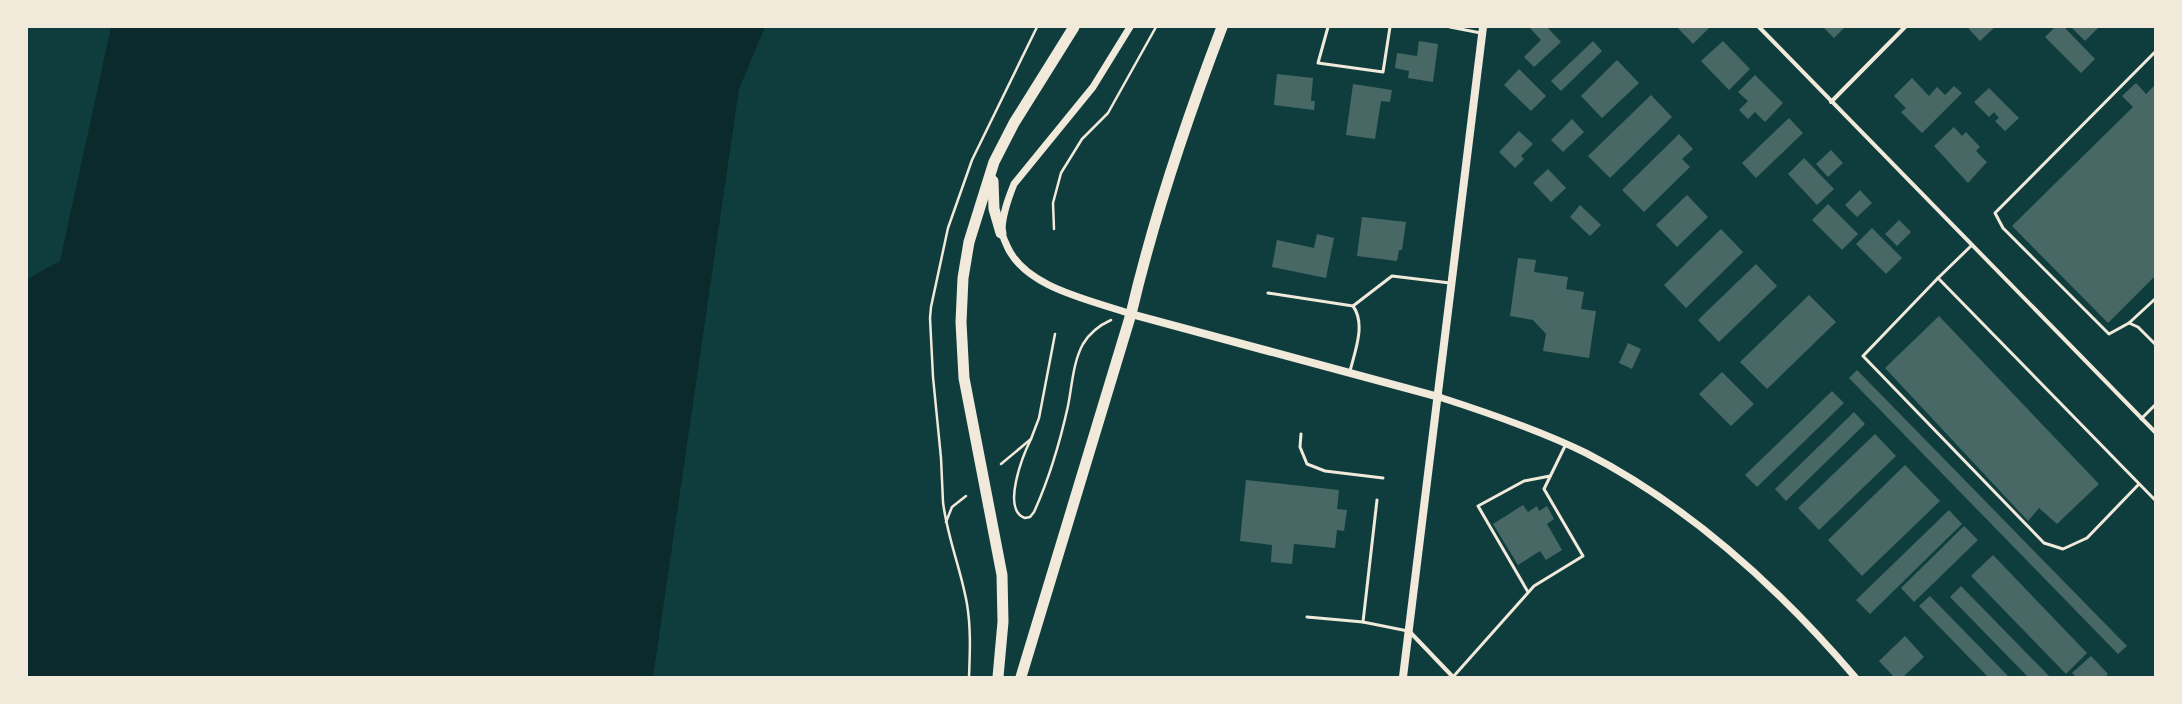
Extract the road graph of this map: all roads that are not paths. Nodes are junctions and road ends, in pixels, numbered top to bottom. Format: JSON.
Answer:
{"nodes":[{"id":1,"x":1074,"y":27,"type":"edge"},
{"id":2,"x":1130,"y":27,"type":"edge"},
{"id":3,"x":1222,"y":27,"type":"edge"},
{"id":4,"x":1328,"y":27,"type":"edge"},
{"id":5,"x":1390,"y":27,"type":"edge"},
{"id":6,"x":1450,"y":27,"type":"edge"},
{"id":7,"x":1759,"y":27,"type":"edge"},
{"id":8,"x":1905,"y":27,"type":"edge"},
{"id":9,"x":1483,"y":30,"type":"edge"},
{"id":10,"x":2155,"y":52,"type":"edge"},
{"id":11,"x":1831,"y":102,"type":"junction"},
{"id":12,"x":994,"y":162,"type":"junction"},
{"id":13,"x":1001,"y":233,"type":"junction"},
{"id":14,"x":1971,"y":246,"type":"junction"},
{"id":15,"x":1938,"y":278,"type":"junction"},
{"id":16,"x":1452,"y":283,"type":"junction"},
{"id":17,"x":1268,"y":293,"type":"dead end"},
{"id":18,"x":2155,"y":299,"type":"edge"},
{"id":19,"x":1353,"y":306,"type":"junction"},
{"id":20,"x":1132,"y":314,"type":"junction"},
{"id":21,"x":2129,"y":323,"type":"junction"},
{"id":22,"x":2155,"y":344,"type":"edge"},
{"id":23,"x":1350,"y":373,"type":"junction"},
{"id":24,"x":1439,"y":397,"type":"junction"},
{"id":25,"x":2155,"y":405,"type":"edge"},
{"id":26,"x":2142,"y":419,"type":"junction"},
{"id":27,"x":2155,"y":432,"type":"edge"},
{"id":28,"x":1301,"y":434,"type":"dead end"},
{"id":29,"x":1566,"y":444,"type":"junction"},
{"id":30,"x":1550,"y":476,"type":"junction"},
{"id":31,"x":1383,"y":478,"type":"dead end"},
{"id":32,"x":2139,"y":484,"type":"junction"},
{"id":33,"x":1377,"y":500,"type":"dead end"},
{"id":34,"x":2155,"y":500,"type":"edge"},
{"id":35,"x":1528,"y":592,"type":"junction"},
{"id":36,"x":1307,"y":617,"type":"dead end"},
{"id":37,"x":1363,"y":622,"type":"junction"},
{"id":38,"x":1408,"y":631,"type":"junction"},
{"id":39,"x":998,"y":677,"type":"edge"},
{"id":40,"x":1021,"y":677,"type":"edge"},
{"id":41,"x":1403,"y":677,"type":"edge"},
{"id":42,"x":1453,"y":677,"type":"edge"},
{"id":43,"x":1855,"y":677,"type":"edge"}],
"edges":[{"from":1,"to":12,"type":"highway"},
{"from":2,"to":13,"type":"street"},
{"from":3,"to":20,"type":"highway"},
{"from":4,"to":5,"type":"lane"},
{"from":6,"to":9,"type":"lane"},
{"from":7,"to":11,"type":"street"},
{"from":8,"to":11,"type":"street"},
{"from":9,"to":16,"type":"main road"},
{"from":10,"to":21,"type":"lane"},
{"from":11,"to":14,"type":"street"},
{"from":12,"to":13,"type":"highway"},
{"from":12,"to":39,"type":"highway"},
{"from":13,"to":20,"type":"street"},
{"from":14,"to":15,"type":"lane"},
{"from":14,"to":26,"type":"street"},
{"from":15,"to":32,"type":"lane"},
{"from":15,"to":32,"type":"lane"},
{"from":16,"to":19,"type":"lane"},
{"from":16,"to":24,"type":"main road"},
{"from":17,"to":19,"type":"lane"},
{"from":18,"to":21,"type":"lane"},
{"from":19,"to":23,"type":"lane"},
{"from":20,"to":23,"type":"main road"},
{"from":20,"to":40,"type":"highway"},
{"from":21,"to":22,"type":"lane"},
{"from":23,"to":24,"type":"main road"},
{"from":24,"to":29,"type":"street"},
{"from":24,"to":38,"type":"main road"},
{"from":25,"to":26,"type":"lane"},
{"from":26,"to":27,"type":"street"},
{"from":28,"to":31,"type":"lane"},
{"from":29,"to":30,"type":"lane"},
{"from":29,"to":43,"type":"street"},
{"from":30,"to":35,"type":"lane"},
{"from":30,"to":35,"type":"lane"},
{"from":32,"to":34,"type":"lane"},
{"from":33,"to":37,"type":"lane"},
{"from":35,"to":42,"type":"lane"},
{"from":36,"to":37,"type":"lane"},
{"from":37,"to":38,"type":"lane"},
{"from":38,"to":41,"type":"main road"},
{"from":38,"to":42,"type":"street"}]}
